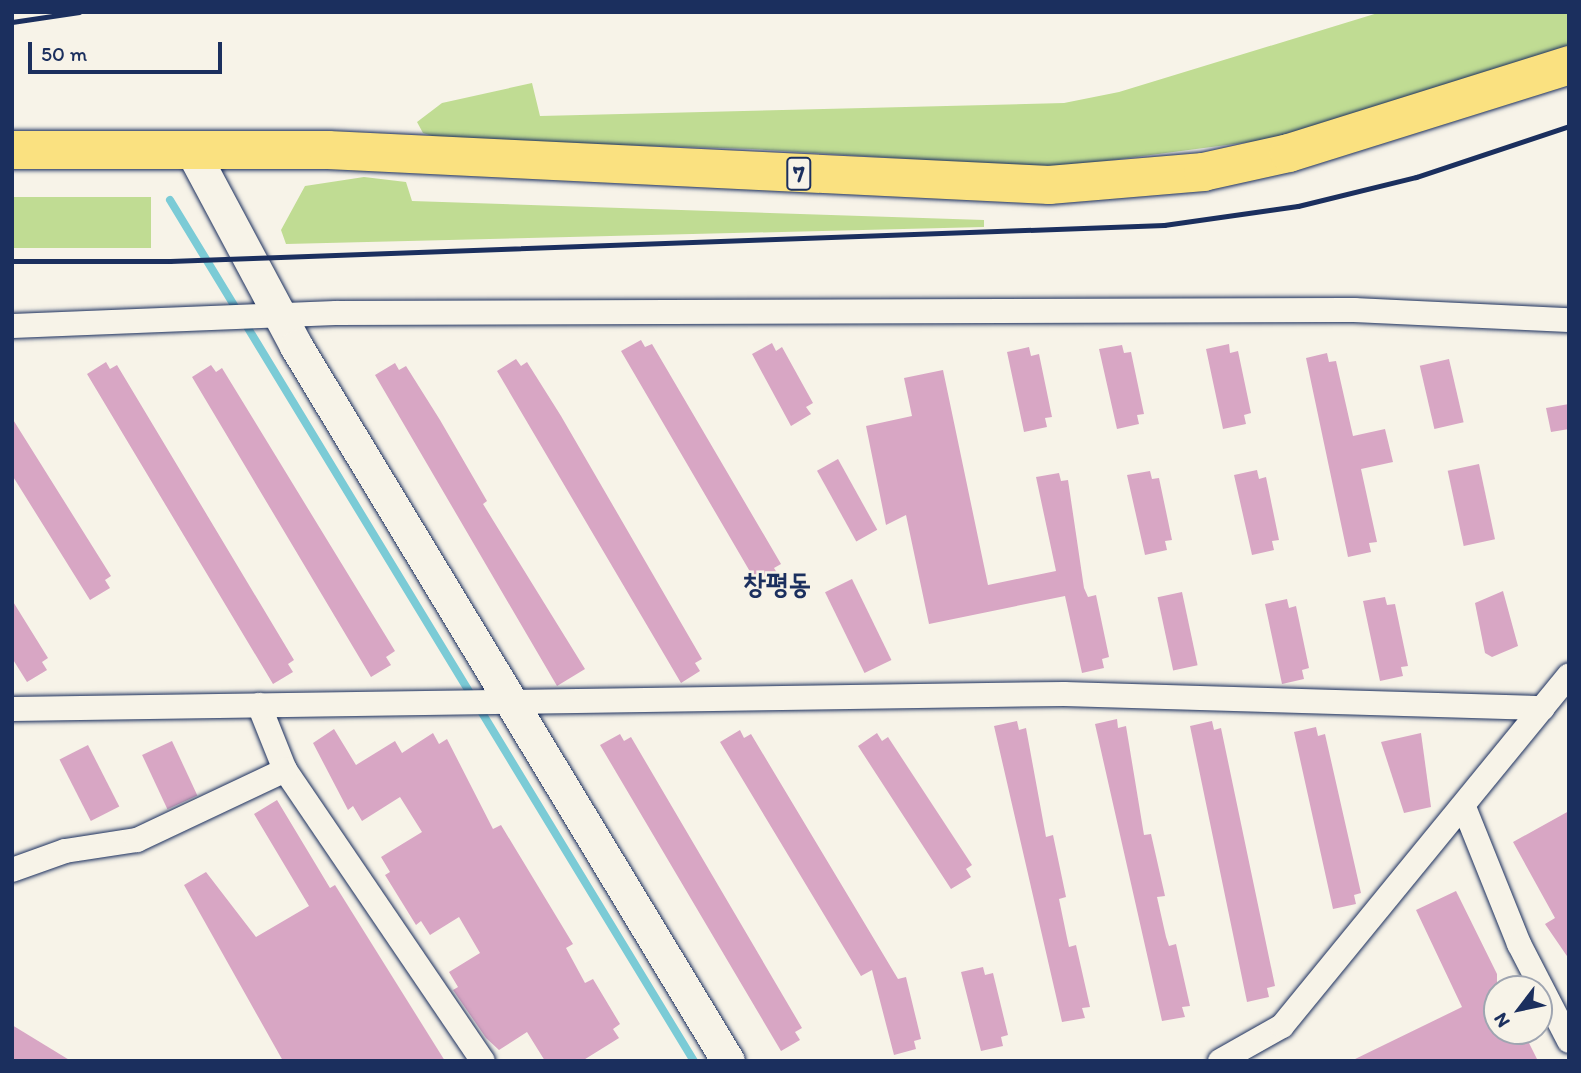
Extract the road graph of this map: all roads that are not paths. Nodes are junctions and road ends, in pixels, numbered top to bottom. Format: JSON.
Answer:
{"nodes":[{"id":1,"x":1569,"y":65,"type":"edge"},
{"id":2,"x":12,"y":150,"type":"edge"},
{"id":3,"x":192,"y":151,"type":"junction"},
{"id":4,"x":255,"y":320,"type":"junction"},
{"id":5,"x":1569,"y":320,"type":"edge"},
{"id":6,"x":12,"y":326,"type":"edge"},
{"id":7,"x":1569,"y":675,"type":"edge"},
{"id":8,"x":486,"y":704,"type":"junction"},
{"id":9,"x":259,"y":705,"type":"junction"},
{"id":10,"x":1543,"y":708,"type":"junction"},
{"id":11,"x":12,"y":709,"type":"edge"},
{"id":12,"x":285,"y":770,"type":"junction"},
{"id":13,"x":1464,"y":807,"type":"junction"},
{"id":14,"x":12,"y":870,"type":"edge"},
{"id":15,"x":1569,"y":1041,"type":"edge"},
{"id":16,"x":483,"y":1061,"type":"edge"},
{"id":17,"x":728,"y":1061,"type":"edge"},
{"id":18,"x":1220,"y":1061,"type":"edge"}],
"edges":[{"from":1,"to":3,"type":"highway","number":"7"},
{"from":2,"to":3,"type":"highway","number":"7"},
{"from":3,"to":4,"type":"street"},
{"from":4,"to":5,"type":"street"},
{"from":4,"to":6,"type":"street"},
{"from":4,"to":8,"type":"street"},
{"from":7,"to":10,"type":"street"},
{"from":8,"to":9,"type":"street"},
{"from":8,"to":10,"type":"street"},
{"from":8,"to":17,"type":"street"},
{"from":9,"to":11,"type":"street"},
{"from":9,"to":12,"type":"street"},
{"from":10,"to":13,"type":"street"},
{"from":12,"to":14,"type":"street"},
{"from":12,"to":16,"type":"street"},
{"from":13,"to":15,"type":"street"},
{"from":13,"to":18,"type":"street"}]}
